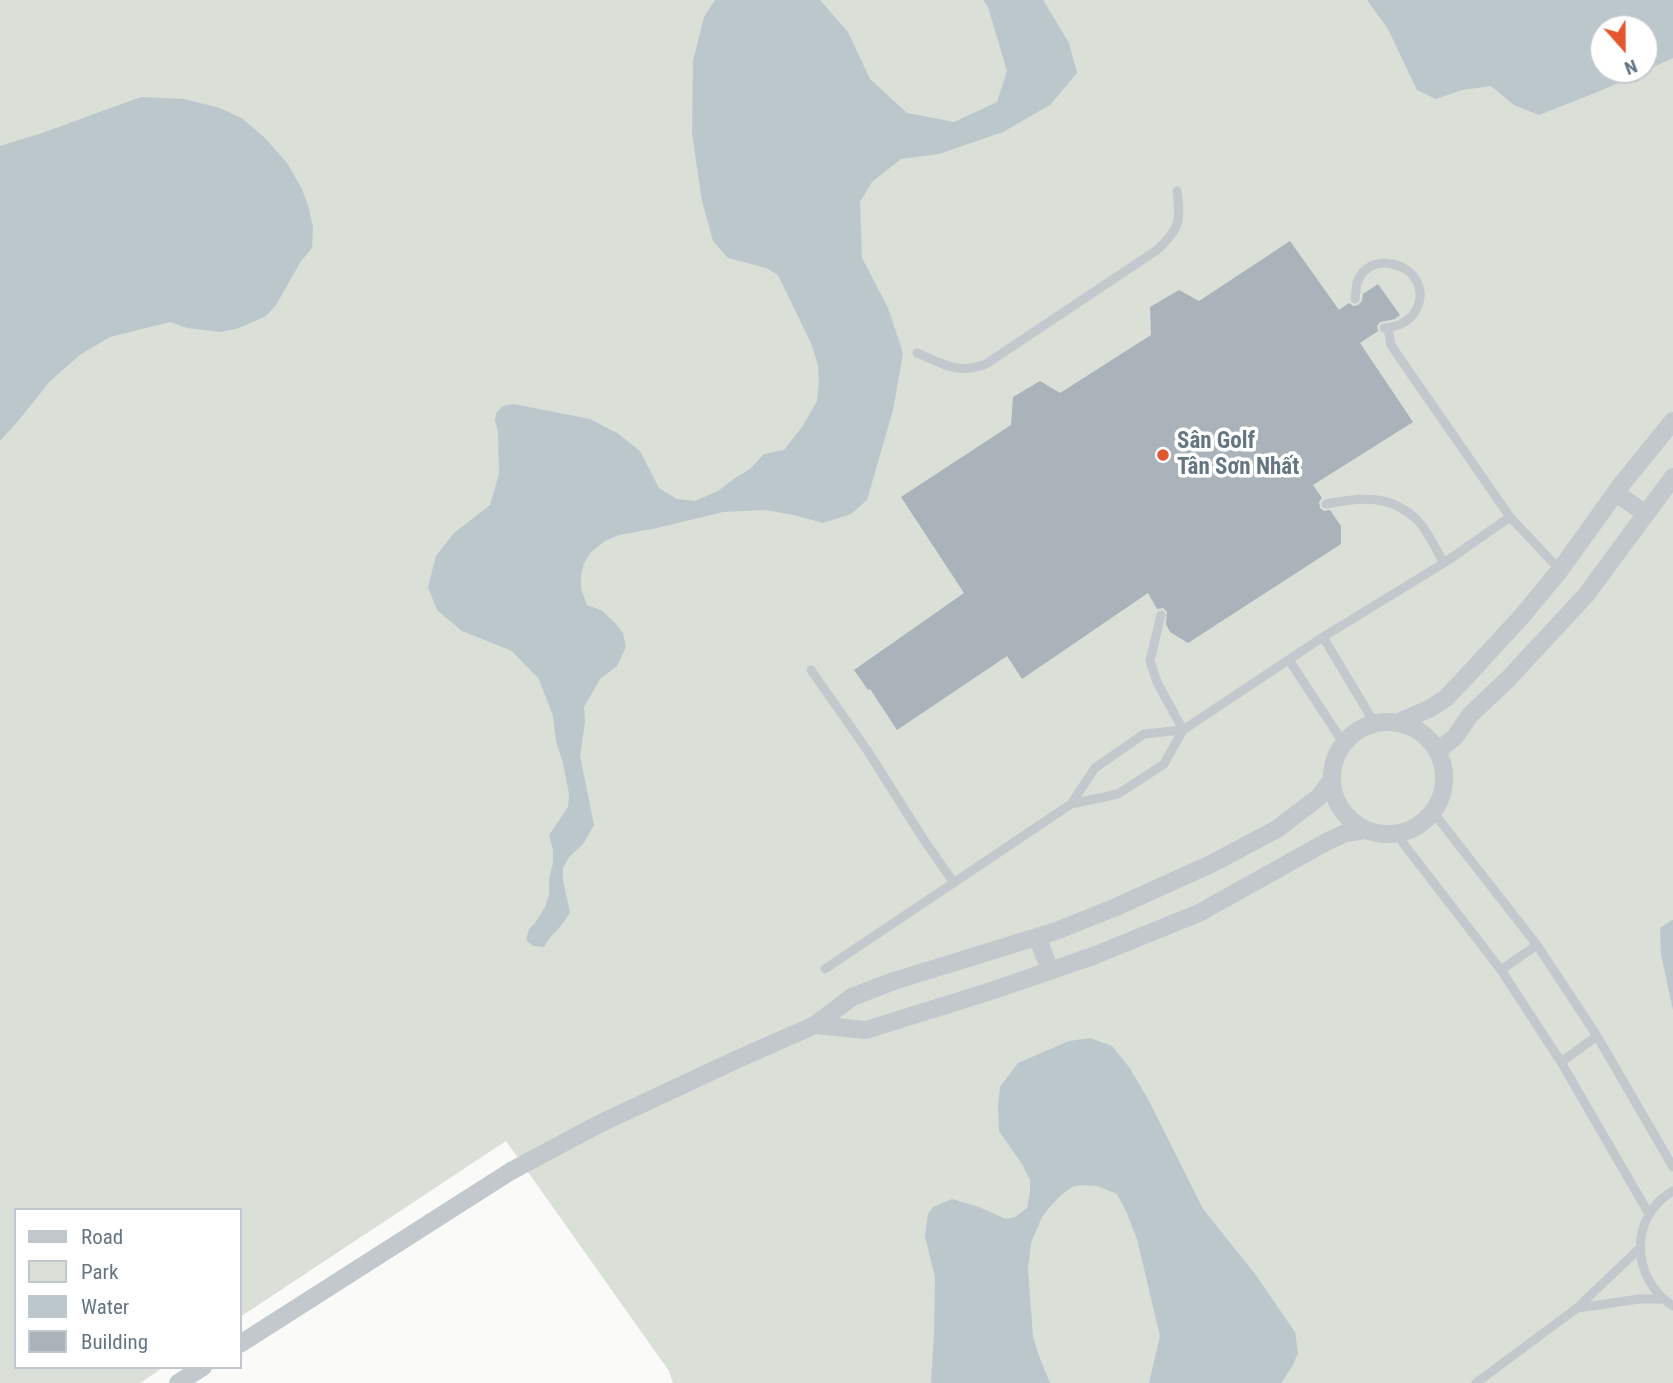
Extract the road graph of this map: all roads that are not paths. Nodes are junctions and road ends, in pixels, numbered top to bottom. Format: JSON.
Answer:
{"nodes":[{"id":1,"x":1177,"y":191,"type":"dead end"},
{"id":2,"x":1355,"y":299,"type":"dead end"},
{"id":3,"x":917,"y":353,"type":"dead end"},
{"id":4,"x":1673,"y":421,"type":"edge"},
{"id":5,"x":1673,"y":477,"type":"edge"},
{"id":6,"x":1616,"y":493,"type":"junction"},
{"id":7,"x":1326,"y":504,"type":"dead end"},
{"id":8,"x":1646,"y":514,"type":"junction"},
{"id":9,"x":1510,"y":517,"type":"junction"},
{"id":10,"x":1444,"y":563,"type":"junction"},
{"id":11,"x":1560,"y":570,"type":"junction"},
{"id":12,"x":1161,"y":615,"type":"dead end"},
{"id":13,"x":1323,"y":637,"type":"junction"},
{"id":14,"x":1289,"y":660,"type":"junction"},
{"id":15,"x":811,"y":670,"type":"dead end"},
{"id":16,"x":1396,"y":723,"type":"junction"},
{"id":17,"x":1376,"y":724,"type":"junction"},
{"id":18,"x":1183,"y":730,"type":"junction"},
{"id":19,"x":1344,"y":744,"type":"junction"},
{"id":20,"x":1437,"y":751,"type":"junction"},
{"id":21,"x":1332,"y":779,"type":"junction"},
{"id":22,"x":1071,"y":804,"type":"junction"},
{"id":23,"x":1433,"y":812,"type":"junction"},
{"id":24,"x":1365,"y":830,"type":"junction"},
{"id":25,"x":1396,"y":834,"type":"junction"},
{"id":26,"x":954,"y":883,"type":"junction"},
{"id":27,"x":1037,"y":937,"type":"junction"},
{"id":28,"x":1537,"y":945,"type":"junction"},
{"id":29,"x":825,"y":969,"type":"dead end"},
{"id":30,"x":1050,"y":970,"type":"junction"},
{"id":31,"x":1501,"y":970,"type":"junction"},
{"id":32,"x":815,"y":1025,"type":"junction"},
{"id":33,"x":1597,"y":1036,"type":"junction"},
{"id":34,"x":1561,"y":1062,"type":"junction"},
{"id":35,"x":1673,"y":1167,"type":"edge"},
{"id":36,"x":1673,"y":1191,"type":"edge"},
{"id":37,"x":1650,"y":1214,"type":"junction"},
{"id":38,"x":1640,"y":1248,"type":"junction"},
{"id":39,"x":1663,"y":1299,"type":"junction"},
{"id":40,"x":1673,"y":1306,"type":"edge"},
{"id":41,"x":1577,"y":1308,"type":"junction"},
{"id":42,"x":242,"y":1343,"type":"edge"},
{"id":43,"x":199,"y":1369,"type":"edge"},
{"id":44,"x":178,"y":1383,"type":"edge"},
{"id":45,"x":1476,"y":1383,"type":"edge"}],
"edges":[{"from":1,"to":3,"type":"lane"},
{"from":2,"to":9,"type":"lane"},
{"from":4,"to":6,"type":"street"},
{"from":5,"to":8,"type":"street"},
{"from":6,"to":8,"type":"street"},
{"from":6,"to":11,"type":"street"},
{"from":7,"to":10,"type":"lane"},
{"from":8,"to":20,"type":"street"},
{"from":9,"to":10,"type":"lane"},
{"from":9,"to":11,"type":"lane"},
{"from":10,"to":13,"type":"lane"},
{"from":11,"to":16,"type":"street"},
{"from":12,"to":18,"type":"lane"},
{"from":13,"to":14,"type":"lane"},
{"from":13,"to":17,"type":"lane"},
{"from":14,"to":18,"type":"lane"},
{"from":14,"to":19,"type":"lane"},
{"from":15,"to":26,"type":"lane"},
{"from":16,"to":17,"type":"street"},
{"from":16,"to":20,"type":"street"},
{"from":17,"to":19,"type":"street"},
{"from":18,"to":22,"type":"lane"},
{"from":18,"to":22,"type":"lane"},
{"from":19,"to":21,"type":"street"},
{"from":20,"to":23,"type":"street"},
{"from":21,"to":24,"type":"street"},
{"from":21,"to":27,"type":"street"},
{"from":22,"to":26,"type":"lane"},
{"from":23,"to":25,"type":"street"},
{"from":23,"to":28,"type":"lane"},
{"from":24,"to":25,"type":"street"},
{"from":24,"to":30,"type":"street"},
{"from":25,"to":31,"type":"lane"},
{"from":26,"to":29,"type":"lane"},
{"from":27,"to":30,"type":"street"},
{"from":27,"to":32,"type":"street"},
{"from":28,"to":31,"type":"lane"},
{"from":28,"to":33,"type":"lane"},
{"from":30,"to":32,"type":"street"},
{"from":31,"to":34,"type":"lane"},
{"from":32,"to":42,"type":"street"},
{"from":33,"to":34,"type":"lane"},
{"from":33,"to":35,"type":"lane"},
{"from":34,"to":37,"type":"lane"},
{"from":36,"to":37,"type":"lane"},
{"from":37,"to":38,"type":"lane"},
{"from":38,"to":39,"type":"lane"},
{"from":38,"to":41,"type":"lane"},
{"from":39,"to":40,"type":"lane"},
{"from":39,"to":41,"type":"lane"},
{"from":41,"to":45,"type":"lane"},
{"from":43,"to":44,"type":"street"}]}
